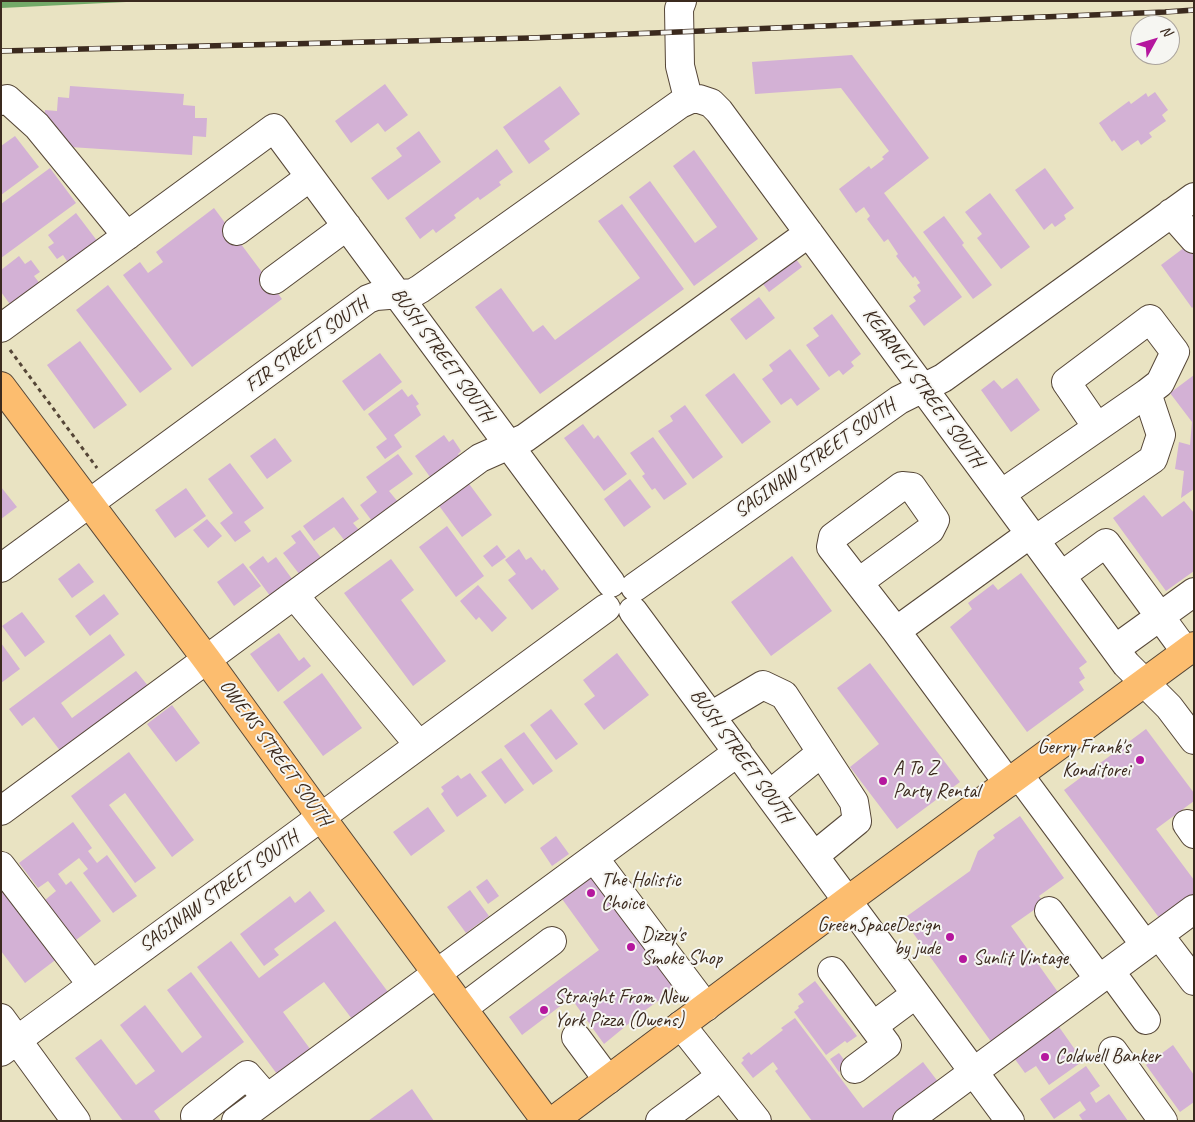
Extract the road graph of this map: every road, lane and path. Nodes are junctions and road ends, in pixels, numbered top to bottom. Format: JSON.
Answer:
{"nodes":[{"id":1,"x":682,"y":1,"type":"edge"},
{"id":2,"x":695,"y":99,"type":"junction"},
{"id":3,"x":4,"y":100,"type":"edge"},
{"id":4,"x":310,"y":177,"type":"junction"},
{"id":5,"x":1194,"y":197,"type":"edge"},
{"id":6,"x":1171,"y":213,"type":"junction"},
{"id":7,"x":347,"y":226,"type":"junction"},
{"id":8,"x":237,"y":231,"type":"dead end"},
{"id":9,"x":809,"y":233,"type":"junction"},
{"id":10,"x":127,"y":236,"type":"junction"},
{"id":11,"x":1194,"y":239,"type":"edge"},
{"id":12,"x":274,"y":280,"type":"dead end"},
{"id":13,"x":397,"y":293,"type":"junction"},
{"id":14,"x":1,"y":328,"type":"edge"},
{"id":15,"x":1,"y":386,"type":"edge"},
{"id":16,"x":923,"y":388,"type":"junction"},
{"id":17,"x":1147,"y":393,"type":"junction"},
{"id":18,"x":1097,"y":427,"type":"junction"},
{"id":19,"x":508,"y":446,"type":"junction"},
{"id":20,"x":1001,"y":494,"type":"junction"},
{"id":21,"x":89,"y":503,"type":"junction"},
{"id":22,"x":1033,"y":537,"type":"junction"},
{"id":23,"x":1,"y":568,"type":"edge"},
{"id":24,"x":1061,"y":576,"type":"junction"},
{"id":25,"x":859,"y":582,"type":"dead end"},
{"id":26,"x":1194,"y":592,"type":"edge"},
{"id":27,"x":294,"y":596,"type":"junction"},
{"id":28,"x":621,"y":597,"type":"junction"},
{"id":29,"x":1160,"y":616,"type":"junction"},
{"id":30,"x":896,"y":631,"type":"junction"},
{"id":31,"x":1115,"y":649,"type":"junction"},
{"id":32,"x":1190,"y":649,"type":"edge"},
{"id":33,"x":207,"y":660,"type":"junction"},
{"id":34,"x":1144,"y":682,"type":"junction"},
{"id":35,"x":711,"y":716,"type":"junction"},
{"id":36,"x":1194,"y":740,"type":"edge"},
{"id":37,"x":420,"y":744,"type":"junction"},
{"id":38,"x":738,"y":752,"type":"junction"},
{"id":39,"x":821,"y":753,"type":"junction"},
{"id":40,"x":1013,"y":779,"type":"junction"},
{"id":41,"x":769,"y":795,"type":"junction"},
{"id":42,"x":1,"y":811,"type":"edge"},
{"id":43,"x":321,"y":817,"type":"junction"},
{"id":44,"x":814,"y":856,"type":"junction"},
{"id":45,"x":594,"y":858,"type":"junction"},
{"id":46,"x":1,"y":866,"type":"edge"},
{"id":47,"x":847,"y":901,"type":"junction"},
{"id":48,"x":1194,"y":909,"type":"edge"},
{"id":49,"x":1049,"y":911,"type":"dead end"},
{"id":50,"x":1152,"y":940,"type":"junction"},
{"id":51,"x":552,"y":941,"type":"dead end"},
{"id":52,"x":832,"y":971,"type":"dead end"},
{"id":53,"x":437,"y":973,"type":"junction"},
{"id":54,"x":1104,"y":975,"type":"junction"},
{"id":55,"x":1194,"y":981,"type":"edge"},
{"id":56,"x":92,"y":985,"type":"junction"},
{"id":57,"x":916,"y":994,"type":"junction"},
{"id":58,"x":706,"y":1007,"type":"junction"},
{"id":59,"x":463,"y":1008,"type":"junction"},
{"id":60,"x":1,"y":1018,"type":"edge"},
{"id":61,"x":1146,"y":1020,"type":"dead end"},
{"id":62,"x":681,"y":1025,"type":"junction"},
{"id":63,"x":873,"y":1026,"type":"junction"},
{"id":64,"x":576,"y":1037,"type":"dead end"},
{"id":65,"x":9,"y":1046,"type":"edge"},
{"id":66,"x":1113,"y":1051,"type":"dead end"},
{"id":67,"x":855,"y":1070,"type":"dead end"},
{"id":68,"x":974,"y":1072,"type":"junction"},
{"id":69,"x":721,"y":1076,"type":"junction"},
{"id":70,"x":608,"y":1080,"type":"junction"},
{"id":71,"x":251,"y":1113,"type":"edge"},
{"id":72,"x":912,"y":1119,"type":"edge"},
{"id":73,"x":76,"y":1121,"type":"edge"},
{"id":74,"x":198,"y":1121,"type":"edge"},
{"id":75,"x":546,"y":1121,"type":"edge"},
{"id":76,"x":553,"y":1121,"type":"edge"},
{"id":77,"x":660,"y":1121,"type":"edge"},
{"id":78,"x":757,"y":1121,"type":"edge"},
{"id":79,"x":1010,"y":1121,"type":"edge"},
{"id":80,"x":1164,"y":1121,"type":"edge"}],
"edges":[{"from":1,"to":2,"type":"street"},
{"from":2,"to":9,"type":"street","name":"KEARNEY STREET SOUTH"},
{"from":2,"to":13,"type":"street","name":"FIR STREET SOUTH"},
{"from":3,"to":10,"type":"street"},
{"from":4,"to":7,"type":"street","name":"BUSH STREET SOUTH"},
{"from":4,"to":8,"type":"street"},
{"from":4,"to":10,"type":"street","name":"BUSH STREET SOUTH"},
{"from":5,"to":6,"type":"street","name":"SAGINAW STREET SOUTH"},
{"from":6,"to":11,"type":"street"},
{"from":6,"to":16,"type":"street","name":"SAGINAW STREET SOUTH"},
{"from":7,"to":12,"type":"street"},
{"from":7,"to":13,"type":"street","name":"BUSH STREET SOUTH"},
{"from":9,"to":16,"type":"street","name":"KEARNEY STREET SOUTH"},
{"from":9,"to":19,"type":"street"},
{"from":10,"to":14,"type":"street"},
{"from":13,"to":19,"type":"street","name":"BUSH STREET SOUTH"},
{"from":13,"to":21,"type":"street","name":"FIR STREET SOUTH"},
{"from":15,"to":21,"type":"main road","name":"OWENS STREET SOUTH"},
{"from":16,"to":20,"type":"street","name":"KEARNEY STREET SOUTH"},
{"from":16,"to":28,"type":"street","name":"SAGINAW STREET SOUTH"},
{"from":17,"to":18,"type":"street"},
{"from":17,"to":18,"type":"street"},
{"from":17,"to":22,"type":"street"},
{"from":18,"to":20,"type":"street"},
{"from":19,"to":27,"type":"street"},
{"from":19,"to":28,"type":"street","name":"BUSH STREET SOUTH"},
{"from":20,"to":22,"type":"street","name":"KEARNEY STREET SOUTH"},
{"from":21,"to":23,"type":"street","name":"FIR STREET SOUTH"},
{"from":21,"to":33,"type":"main road","name":"OWENS STREET SOUTH"},
{"from":22,"to":24,"type":"street","name":"KEARNEY STREET SOUTH"},
{"from":22,"to":30,"type":"street"},
{"from":24,"to":29,"type":"street"},
{"from":24,"to":31,"type":"street","name":"KEARNEY STREET SOUTH"},
{"from":25,"to":30,"type":"street"},
{"from":26,"to":29,"type":"street"},
{"from":27,"to":33,"type":"street"},
{"from":27,"to":37,"type":"street"},
{"from":28,"to":35,"type":"street","name":"BUSH STREET SOUTH"},
{"from":28,"to":37,"type":"street","name":"SAGINAW STREET SOUTH"},
{"from":29,"to":31,"type":"street"},
{"from":29,"to":32,"type":"street"},
{"from":30,"to":40,"type":"street"},
{"from":31,"to":34,"type":"street","name":"KEARNEY STREET SOUTH"},
{"from":32,"to":34,"type":"main road"},
{"from":33,"to":42,"type":"street"},
{"from":33,"to":43,"type":"main road","name":"OWENS STREET SOUTH"},
{"from":34,"to":36,"type":"street","name":"KEARNEY STREET SOUTH"},
{"from":34,"to":40,"type":"main road"},
{"from":35,"to":38,"type":"street","name":"BUSH STREET SOUTH"},
{"from":35,"to":39,"type":"street"},
{"from":37,"to":43,"type":"street","name":"SAGINAW STREET SOUTH"},
{"from":38,"to":41,"type":"street","name":"BUSH STREET SOUTH"},
{"from":38,"to":45,"type":"street"},
{"from":39,"to":41,"type":"street"},
{"from":39,"to":44,"type":"street"},
{"from":40,"to":47,"type":"main road"},
{"from":40,"to":50,"type":"street"},
{"from":41,"to":44,"type":"street","name":"BUSH STREET SOUTH"},
{"from":43,"to":53,"type":"main road","name":"OWENS STREET SOUTH"},
{"from":43,"to":56,"type":"street","name":"SAGINAW STREET SOUTH"},
{"from":44,"to":47,"type":"street","name":"BUSH STREET SOUTH"},
{"from":45,"to":53,"type":"street"},
{"from":45,"to":58,"type":"street"},
{"from":46,"to":56,"type":"street"},
{"from":47,"to":57,"type":"street","name":"BUSH STREET SOUTH"},
{"from":47,"to":58,"type":"main road"},
{"from":48,"to":50,"type":"street"},
{"from":49,"to":54,"type":"street"},
{"from":50,"to":54,"type":"street"},
{"from":50,"to":55,"type":"street"},
{"from":51,"to":59,"type":"street"},
{"from":52,"to":63,"type":"street"},
{"from":53,"to":59,"type":"main road","name":"OWENS STREET SOUTH"},
{"from":53,"to":71,"type":"street"},
{"from":54,"to":61,"type":"street"},
{"from":54,"to":68,"type":"street"},
{"from":56,"to":65,"type":"street","name":"SAGINAW STREET SOUTH"},
{"from":57,"to":63,"type":"street"},
{"from":57,"to":68,"type":"street","name":"BUSH STREET SOUTH"},
{"from":58,"to":62,"type":"main road"},
{"from":59,"to":75,"type":"main road","name":"OWENS STREET SOUTH"},
{"from":60,"to":65,"type":"street"},
{"from":62,"to":69,"type":"street"},
{"from":62,"to":70,"type":"main road"},
{"from":63,"to":67,"type":"street"},
{"from":64,"to":70,"type":"street"},
{"from":65,"to":73,"type":"street"},
{"from":66,"to":80,"type":"street"},
{"from":68,"to":72,"type":"street"},
{"from":68,"to":79,"type":"street","name":"BUSH STREET SOUTH"},
{"from":69,"to":77,"type":"street"},
{"from":69,"to":78,"type":"street"},
{"from":70,"to":76,"type":"main road"},
{"from":71,"to":74,"type":"street"}]}
